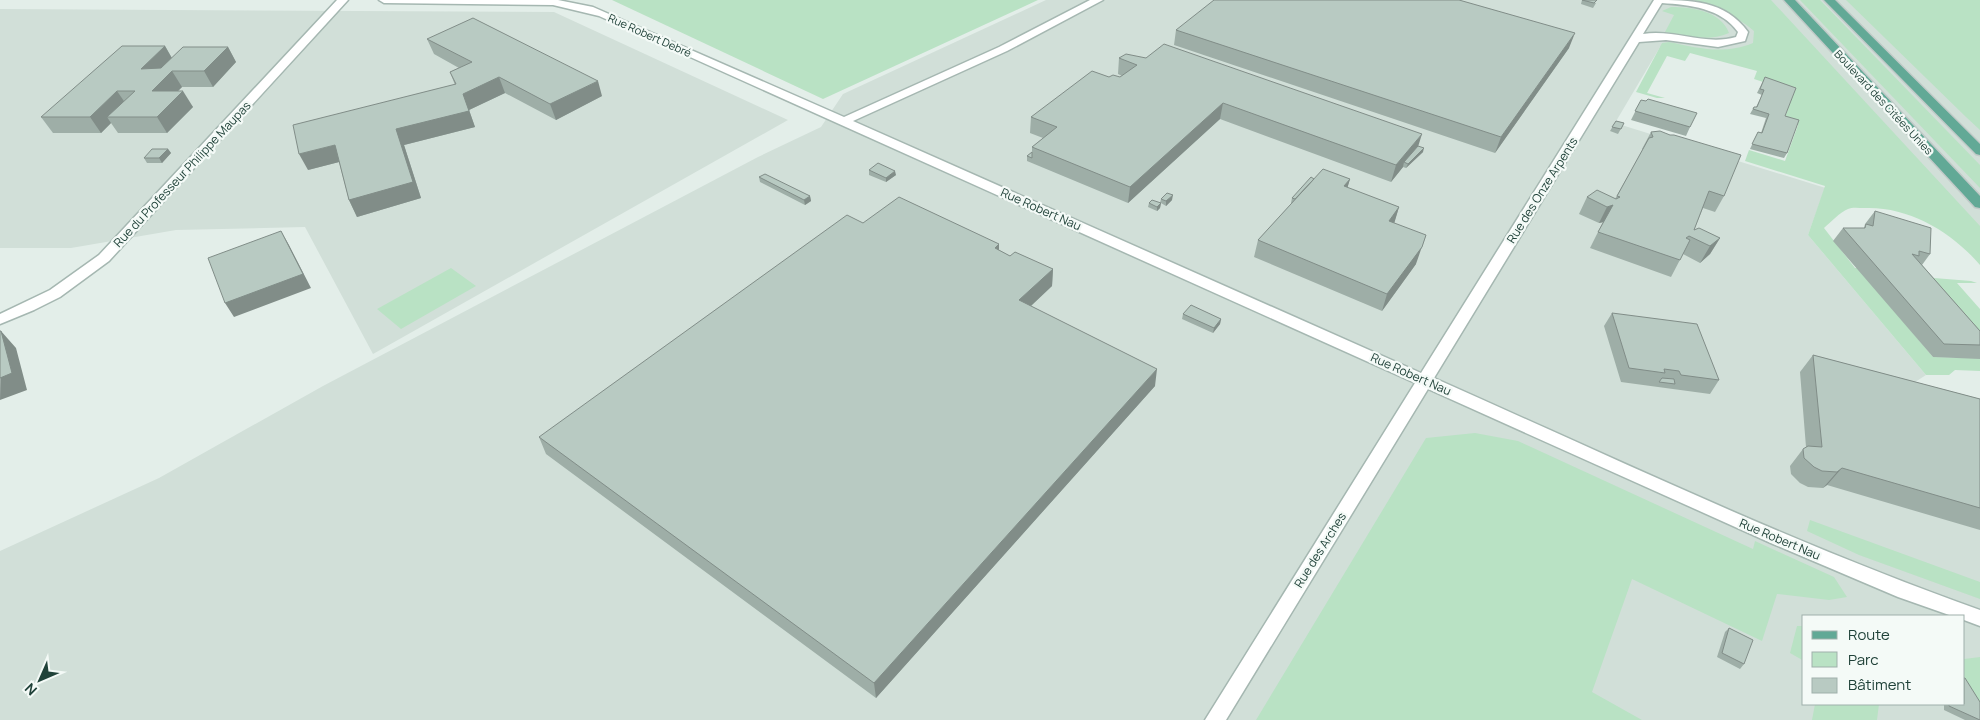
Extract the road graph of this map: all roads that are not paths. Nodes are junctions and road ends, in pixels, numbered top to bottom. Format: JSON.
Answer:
{"nodes":[{"id":1,"x":343,"y":0,"type":"edge"},
{"id":2,"x":384,"y":0,"type":"edge"},
{"id":3,"x":1098,"y":0,"type":"edge"},
{"id":4,"x":1661,"y":0,"type":"edge"},
{"id":5,"x":1789,"y":0,"type":"edge"},
{"id":6,"x":1828,"y":0,"type":"edge"},
{"id":7,"x":1635,"y":39,"type":"junction"},
{"id":8,"x":844,"y":122,"type":"junction"},
{"id":9,"x":1980,"y":152,"type":"edge"},
{"id":10,"x":1980,"y":204,"type":"edge"},
{"id":11,"x":0,"y":320,"type":"edge"},
{"id":12,"x":1424,"y":380,"type":"junction"},
{"id":13,"x":1980,"y":618,"type":"edge"},
{"id":14,"x":1215,"y":720,"type":"edge"}],
"edges":[{"from":1,"to":11,"type":"street","name":"Rue du Professeur Philippe Maupas"},
{"from":2,"to":8,"type":"street","name":"Rue Robert Debré"},
{"from":3,"to":8,"type":"street"},
{"from":4,"to":7,"type":"street","name":"Rue des Onze Arpents"},
{"from":4,"to":7,"type":"street"},
{"from":5,"to":10,"type":"main road","name":"Boulevard des Citées Unies"},
{"from":6,"to":9,"type":"main road"},
{"from":7,"to":12,"type":"street","name":"Rue des Onze Arpents"},
{"from":8,"to":12,"type":"street","name":"Rue Robert Nau"},
{"from":12,"to":13,"type":"street","name":"Rue Robert Nau"},
{"from":12,"to":14,"type":"street","name":"Rue des Arches"}]}
